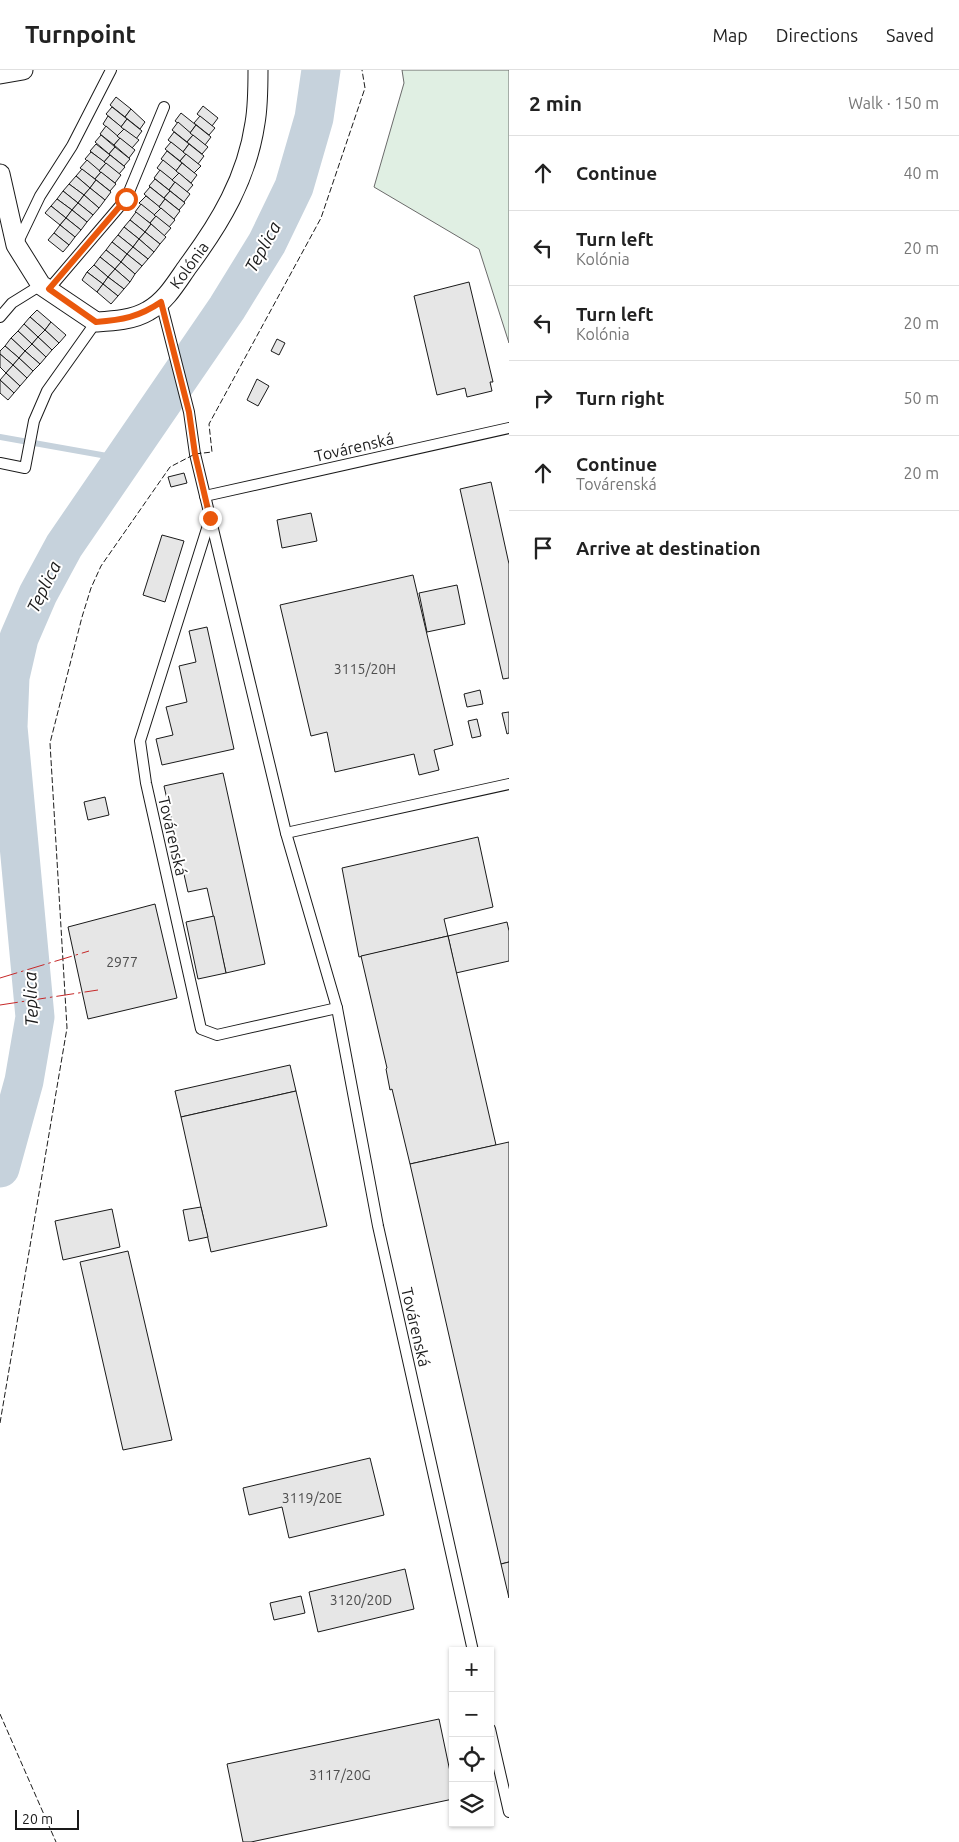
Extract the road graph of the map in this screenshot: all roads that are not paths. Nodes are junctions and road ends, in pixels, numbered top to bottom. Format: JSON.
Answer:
{"nodes":[{"id":1,"x":23,"y":70,"type":"edge"},
{"id":2,"x":111,"y":70,"type":"edge"},
{"id":3,"x":258,"y":70,"type":"edge"},
{"id":4,"x":0,"y":74,"type":"edge"},
{"id":5,"x":164,"y":107,"type":"dead end"},
{"id":6,"x":0,"y":174,"type":"edge"},
{"id":7,"x":16,"y":244,"type":"junction"},
{"id":8,"x":45,"y":287,"type":"junction"},
{"id":9,"x":161,"y":302,"type":"junction"},
{"id":10,"x":12,"y":303,"type":"junction"},
{"id":11,"x":0,"y":304,"type":"edge"},
{"id":12,"x":0,"y":317,"type":"edge"},
{"id":13,"x":96,"y":322,"type":"junction"},
{"id":14,"x":509,"y":428,"type":"edge"},
{"id":15,"x":0,"y":463,"type":"edge"},
{"id":16,"x":205,"y":496,"type":"junction"},
{"id":17,"x":210,"y":518,"type":"junction"},
{"id":18,"x":509,"y":784,"type":"edge"},
{"id":19,"x":286,"y":833,"type":"junction"},
{"id":20,"x":337,"y":1008,"type":"junction"},
{"id":21,"x":472,"y":1647,"type":"edge"},
{"id":22,"x":492,"y":1737,"type":"edge"},
{"id":23,"x":509,"y":1812,"type":"edge"}],
"edges":[{"from":1,"to":4,"type":"street"},
{"from":2,"to":7,"type":"lane"},
{"from":3,"to":9,"type":"street","name":"Kolónia"},
{"from":5,"to":8,"type":"lane"},
{"from":6,"to":7,"type":"street"},
{"from":7,"to":8,"type":"street"},
{"from":8,"to":10,"type":"lane"},
{"from":8,"to":13,"type":"street"},
{"from":9,"to":13,"type":"street","name":"Kolónia"},
{"from":9,"to":16,"type":"lane","name":"Továrenská"},
{"from":10,"to":11,"type":"lane"},
{"from":10,"to":12,"type":"lane"},
{"from":13,"to":15,"type":"lane"},
{"from":14,"to":16,"type":"lane","name":"Továrenská"},
{"from":16,"to":17,"type":"lane","name":"Továrenská"},
{"from":17,"to":19,"type":"lane","name":"Továrenská"},
{"from":17,"to":20,"type":"lane","name":"Továrenská"},
{"from":18,"to":19,"type":"lane"},
{"from":19,"to":20,"type":"lane","name":"Továrenská"},
{"from":20,"to":21,"type":"lane","name":"Továrenská"},
{"from":22,"to":23,"type":"lane"}]}
